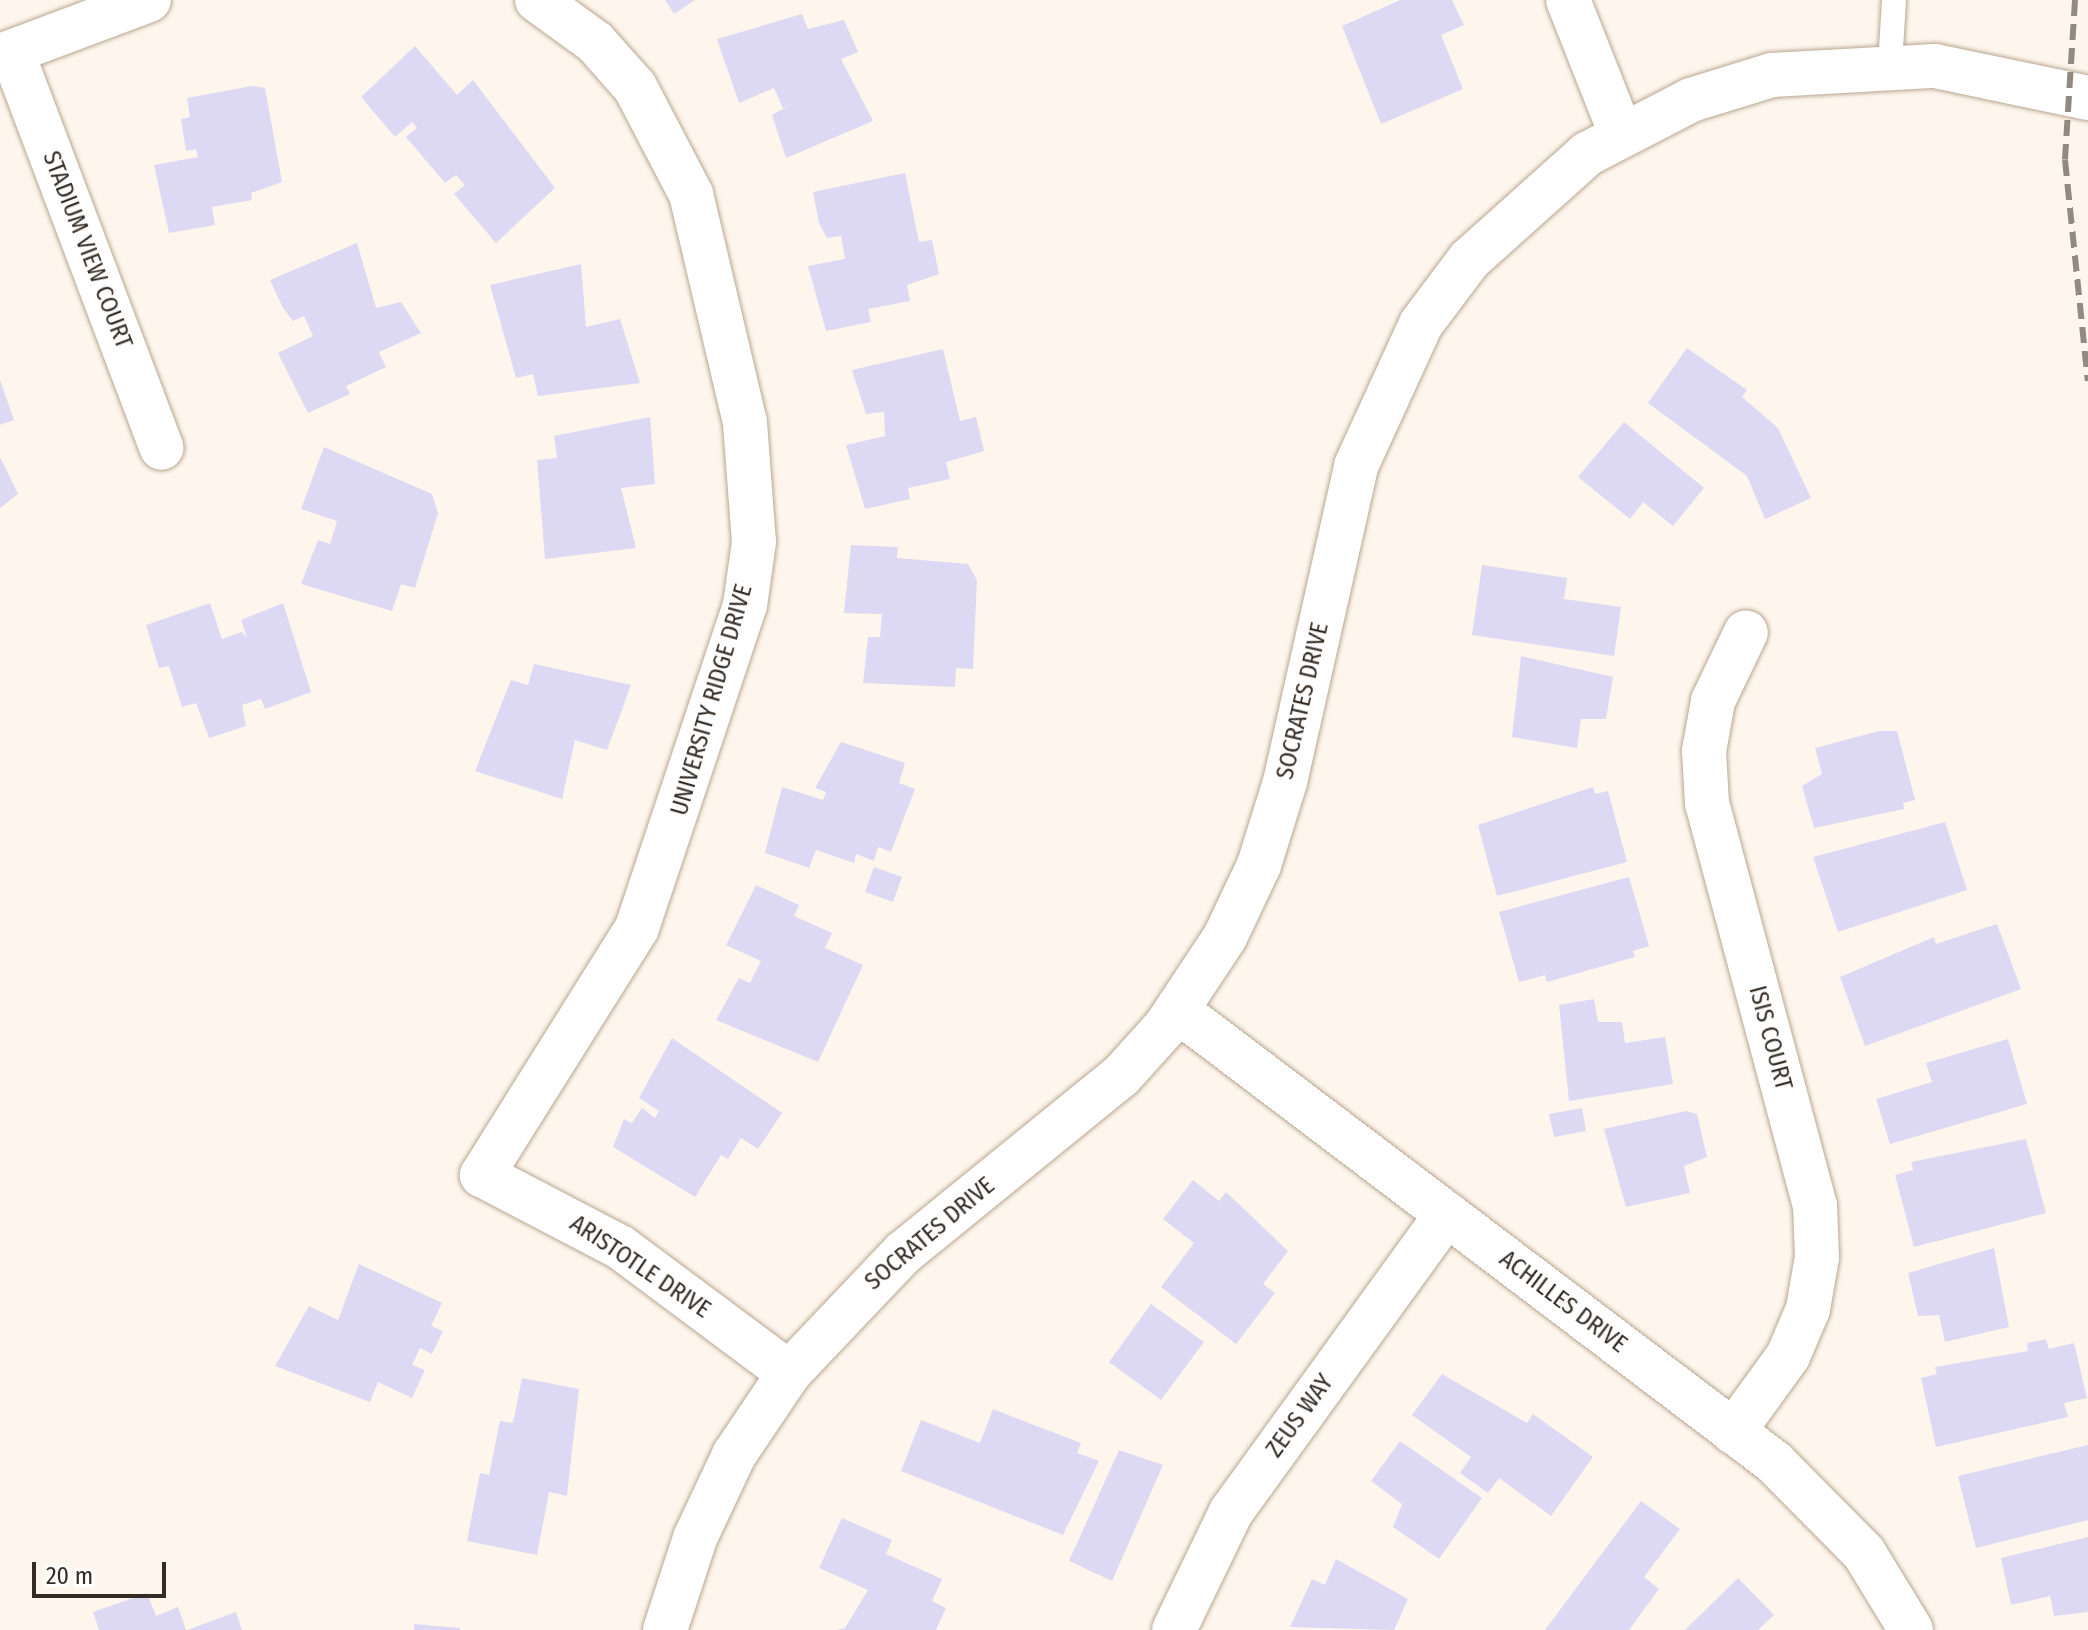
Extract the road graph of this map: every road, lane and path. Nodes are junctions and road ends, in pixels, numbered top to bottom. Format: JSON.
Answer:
{"nodes":[{"id":1,"x":149,"y":0,"type":"edge"},
{"id":2,"x":537,"y":0,"type":"edge"},
{"id":3,"x":1568,"y":0,"type":"edge"},
{"id":4,"x":1894,"y":0,"type":"edge"},
{"id":5,"x":6,"y":54,"type":"edge"},
{"id":6,"x":1890,"y":64,"type":"junction"},
{"id":7,"x":2088,"y":98,"type":"edge"},
{"id":8,"x":1621,"y":134,"type":"junction"},
{"id":9,"x":162,"y":448,"type":"dead end"},
{"id":10,"x":1746,"y":632,"type":"dead end"},
{"id":11,"x":1177,"y":1010,"type":"junction"},
{"id":12,"x":482,"y":1175,"type":"joint"},
{"id":13,"x":1447,"y":1214,"type":"junction"},
{"id":14,"x":789,"y":1373,"type":"junction"},
{"id":15,"x":1733,"y":1432,"type":"junction"},
{"id":16,"x":665,"y":1630,"type":"edge"},
{"id":17,"x":1174,"y":1630,"type":"edge"},
{"id":18,"x":1911,"y":1630,"type":"edge"}],
"edges":[{"from":1,"to":5,"type":"street"},
{"from":2,"to":12,"type":"street","name":"UNIVERSITY RIDGE DRIVE"},
{"from":3,"to":8,"type":"street"},
{"from":4,"to":6,"type":"lane"},
{"from":5,"to":9,"type":"street","name":"STADIUM VIEW COURT"},
{"from":6,"to":7,"type":"street","name":"SOCRATES DRIVE"},
{"from":6,"to":8,"type":"street","name":"SOCRATES DRIVE"},
{"from":8,"to":11,"type":"street","name":"SOCRATES DRIVE"},
{"from":10,"to":15,"type":"street","name":"ISIS COURT"},
{"from":11,"to":13,"type":"street","name":"ACHILLES DRIVE"},
{"from":11,"to":14,"type":"street","name":"SOCRATES DRIVE"},
{"from":12,"to":14,"type":"street","name":"ARISTOTLE DRIVE"},
{"from":13,"to":15,"type":"street","name":"ACHILLES DRIVE"},
{"from":13,"to":17,"type":"street","name":"ZEUS WAY"},
{"from":14,"to":16,"type":"street","name":"SOCRATES DRIVE"},
{"from":15,"to":18,"type":"street","name":"ACHILLES DRIVE"}]}
